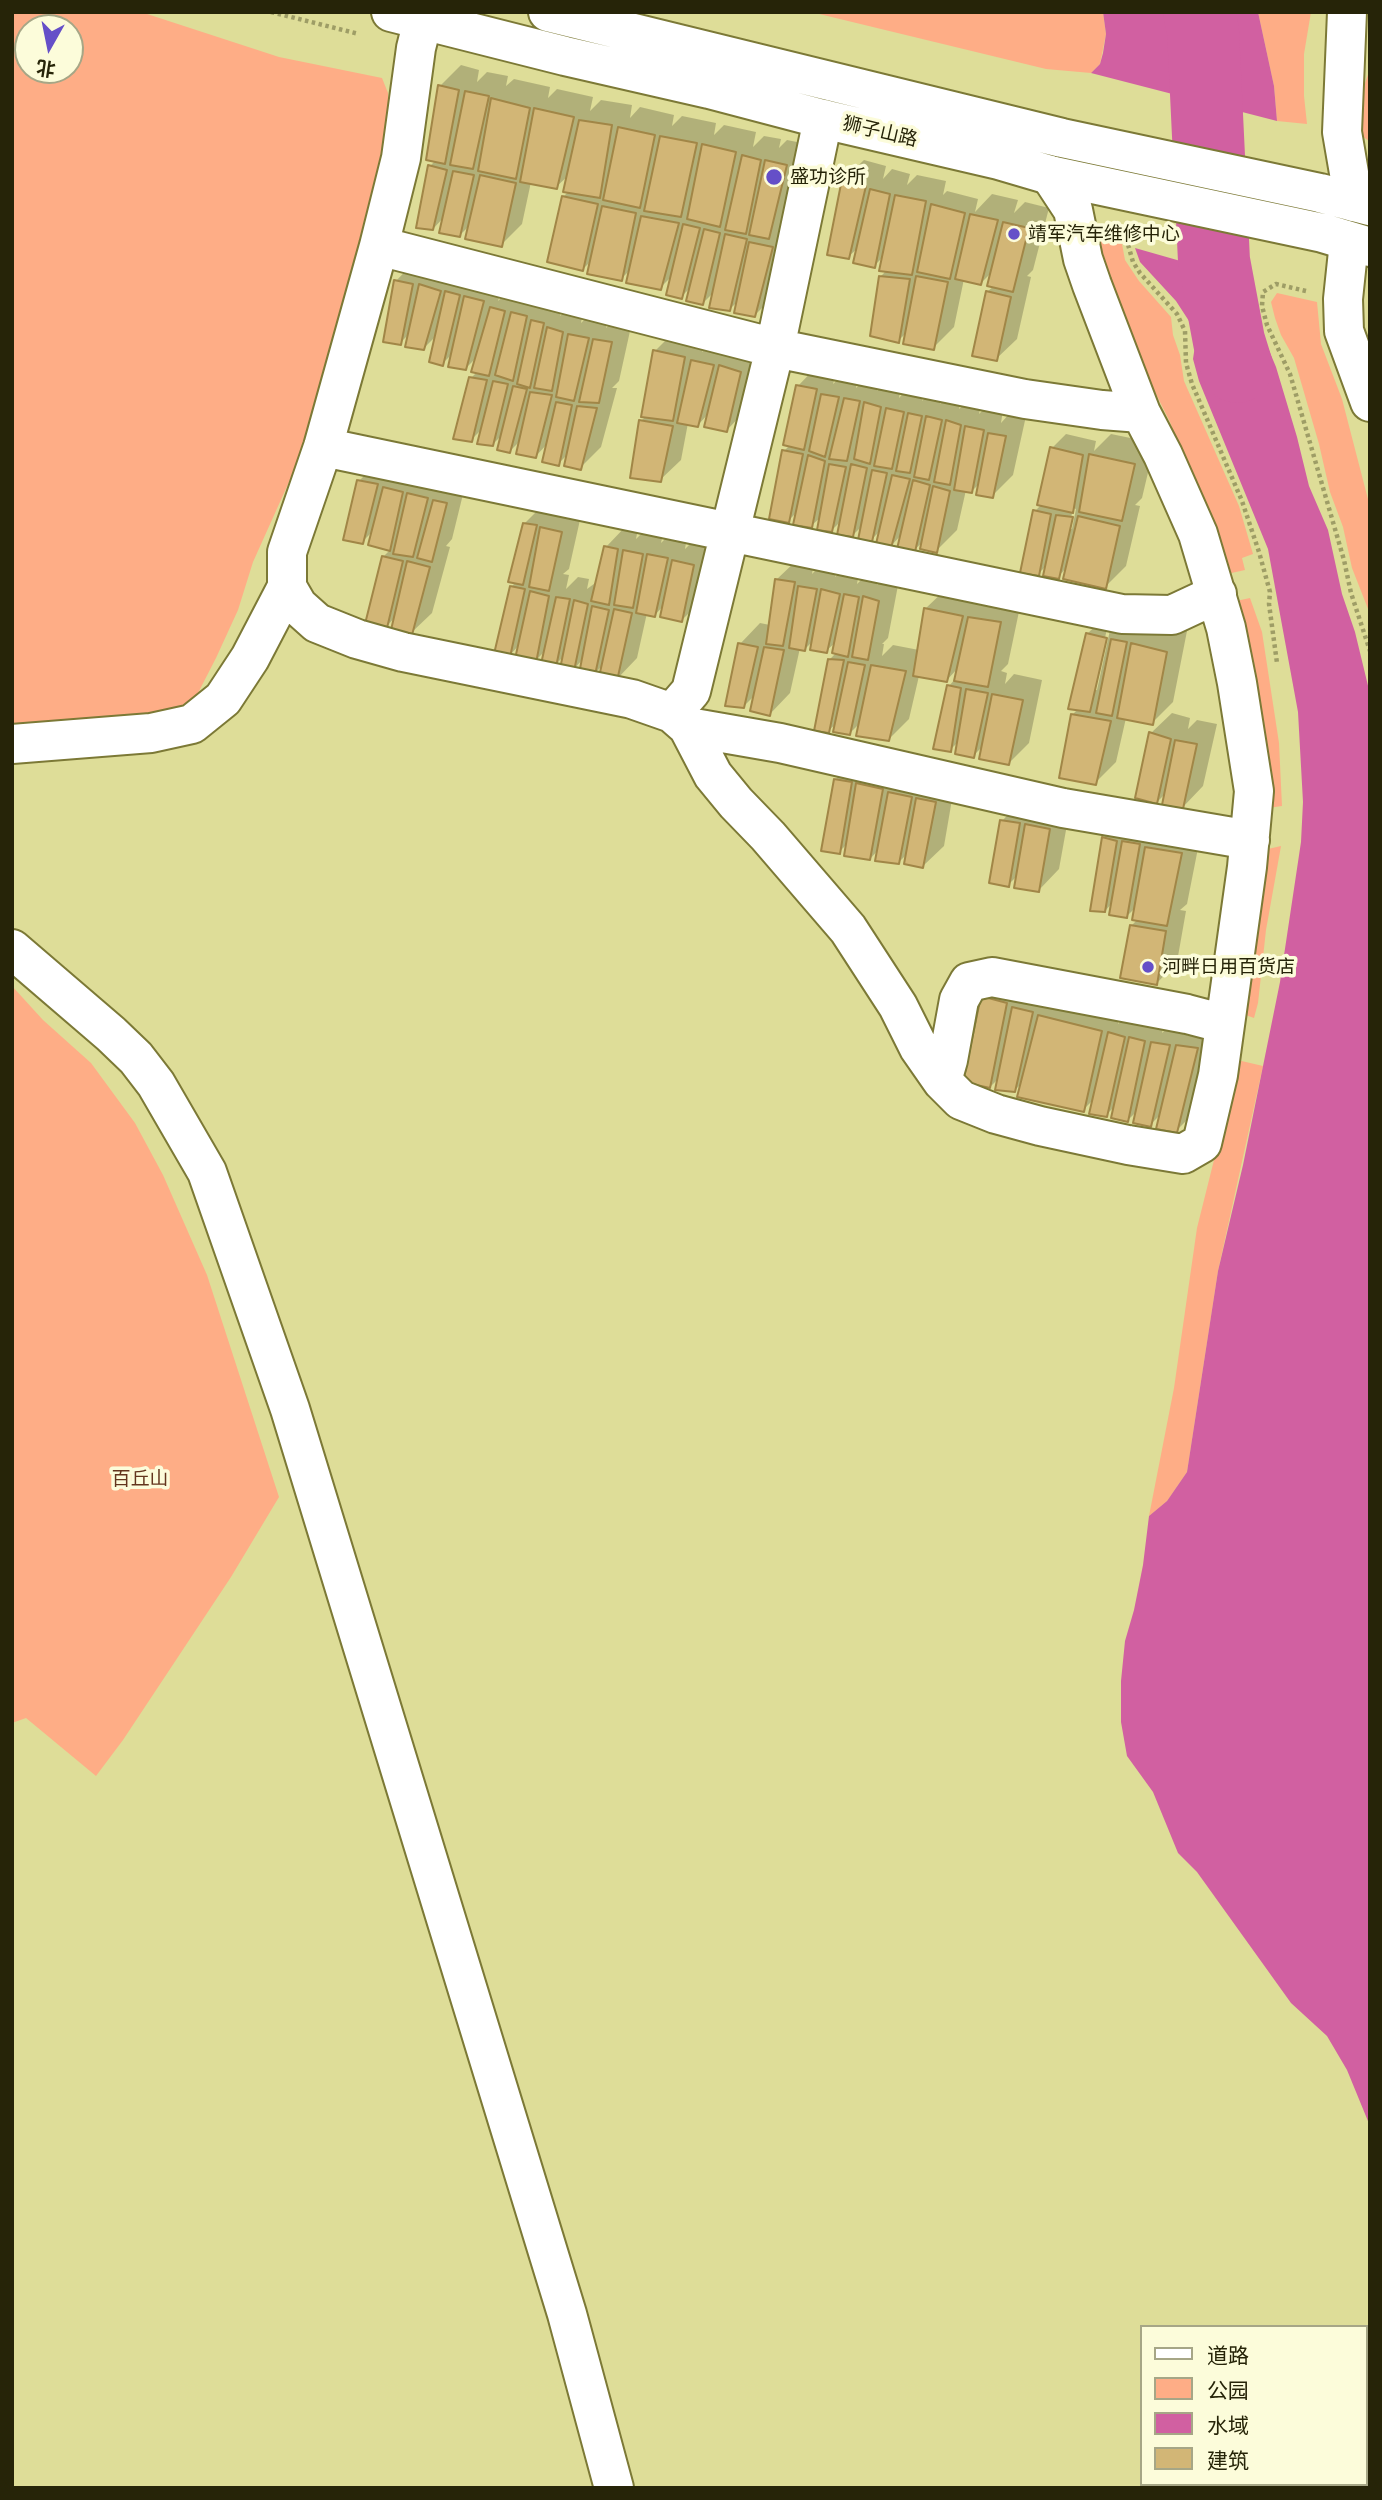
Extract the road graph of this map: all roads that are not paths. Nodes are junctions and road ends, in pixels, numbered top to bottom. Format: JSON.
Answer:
{"nodes":[{"id":1,"x":548,"y":12,"type":"edge"},
{"id":2,"x":1347,"y":12,"type":"edge"},
{"id":3,"x":407,"y":16,"type":"edge"},
{"id":4,"x":823,"y":119,"type":"junction"},
{"id":5,"x":1063,"y":177,"type":"junction"},
{"id":6,"x":1348,"y":200,"type":"edge"},
{"id":7,"x":1347,"y":240,"type":"edge"},
{"id":8,"x":379,"y":246,"type":"junction"},
{"id":9,"x":775,"y":348,"type":"junction"},
{"id":10,"x":1370,"y":402,"type":"edge"},
{"id":11,"x":1141,"y":413,"type":"junction"},
{"id":12,"x":323,"y":447,"type":"junction"},
{"id":13,"x":730,"y":533,"type":"junction"},
{"id":14,"x":287,"y":587,"type":"junction"},
{"id":15,"x":1217,"y":594,"type":"junction"},
{"id":16,"x":680,"y":720,"type":"junction"},
{"id":17,"x":12,"y":744,"type":"edge"},
{"id":18,"x":1250,"y":839,"type":"junction"},
{"id":19,"x":12,"y":949,"type":"edge"},
{"id":20,"x":1225,"y":1024,"type":"junction"},
{"id":21,"x":942,"y":1081,"type":"junction"},
{"id":22,"x":614,"y":2488,"type":"edge"}],
"edges":[{"from":1,"to":6,"type":"street","name":"狮子山路"},
{"from":2,"to":6,"type":"street"},
{"from":3,"to":4,"type":"street","name":"狮子山路"},
{"from":3,"to":8,"type":"street"},
{"from":4,"to":5,"type":"street","name":"狮子山路"},
{"from":4,"to":9,"type":"street"},
{"from":5,"to":7,"type":"street","name":"狮子山路"},
{"from":5,"to":11,"type":"street"},
{"from":7,"to":10,"type":"street"},
{"from":8,"to":9,"type":"street"},
{"from":8,"to":12,"type":"street"},
{"from":9,"to":11,"type":"street"},
{"from":9,"to":13,"type":"street"},
{"from":11,"to":15,"type":"street"},
{"from":12,"to":13,"type":"street"},
{"from":12,"to":14,"type":"street"},
{"from":13,"to":15,"type":"street"},
{"from":13,"to":16,"type":"street"},
{"from":14,"to":16,"type":"street"},
{"from":14,"to":17,"type":"street"},
{"from":15,"to":18,"type":"street"},
{"from":16,"to":18,"type":"street"},
{"from":16,"to":21,"type":"street"},
{"from":18,"to":20,"type":"street"},
{"from":19,"to":22,"type":"street"},
{"from":20,"to":21,"type":"street"},
{"from":20,"to":21,"type":"street"}]}
